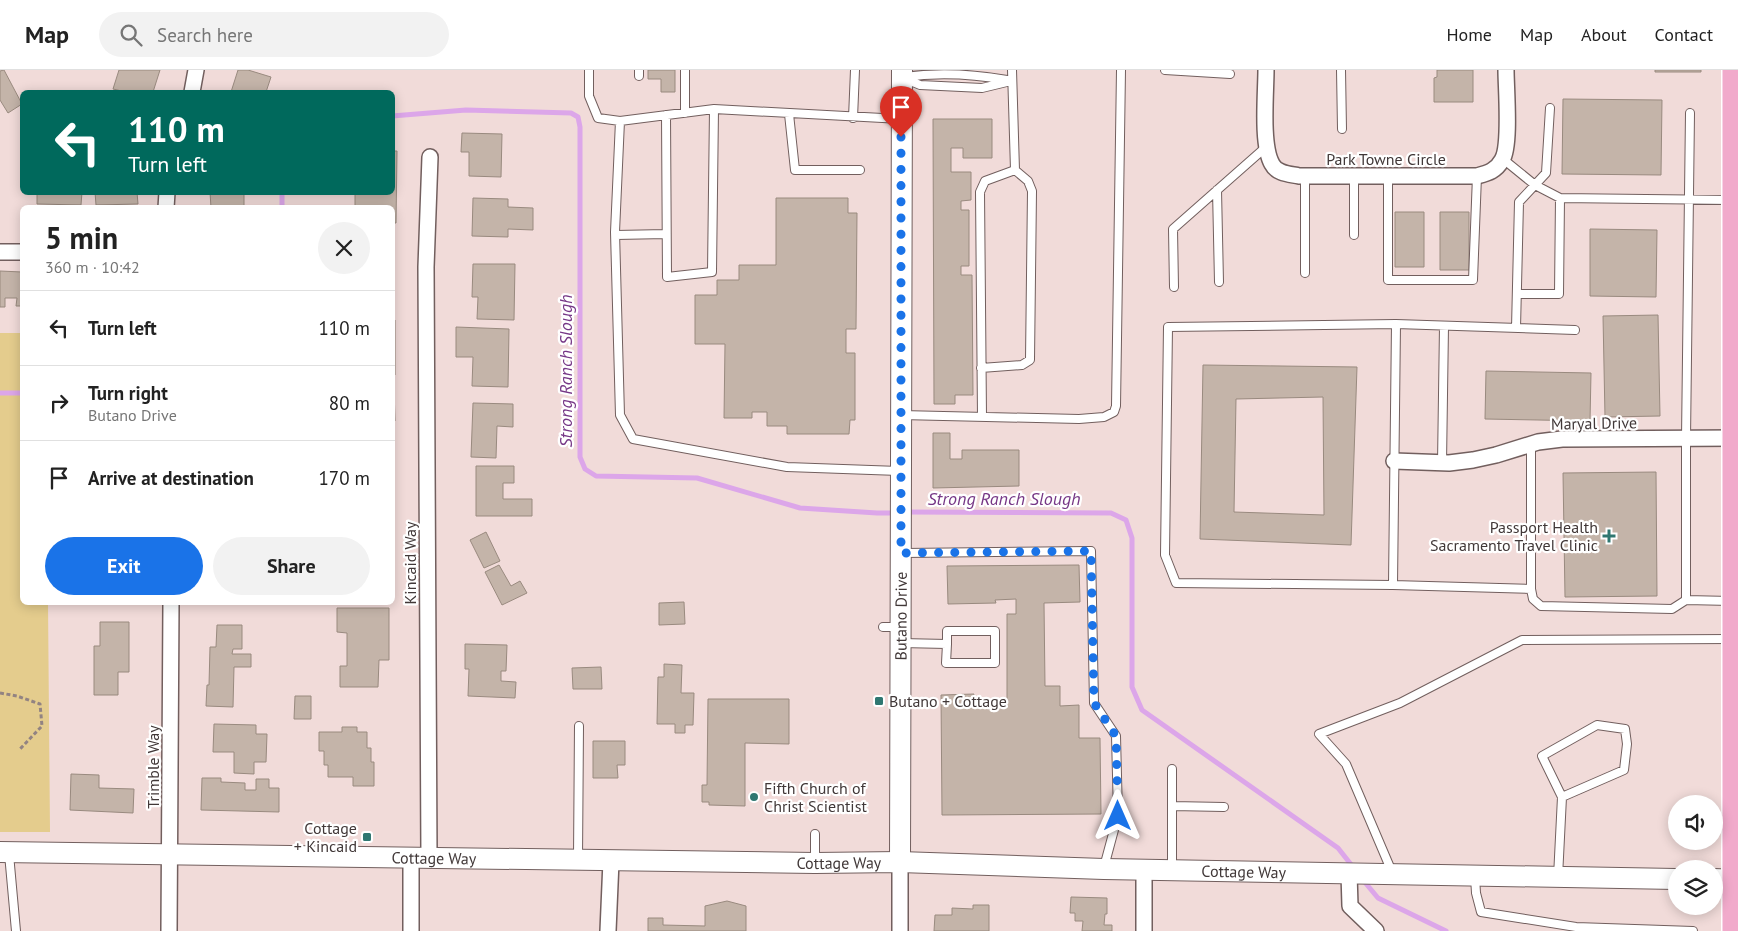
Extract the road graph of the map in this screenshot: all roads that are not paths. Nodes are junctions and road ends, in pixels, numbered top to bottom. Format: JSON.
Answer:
{"nodes":[{"id":1,"x":196,"y":70,"type":"edge"},
{"id":2,"x":589,"y":70,"type":"edge"},
{"id":3,"x":685,"y":70,"type":"edge"},
{"id":4,"x":855,"y":70,"type":"edge"},
{"id":5,"x":1012,"y":70,"type":"edge"},
{"id":6,"x":1121,"y":70,"type":"edge"},
{"id":7,"x":1165,"y":70,"type":"edge"},
{"id":8,"x":1266,"y":70,"type":"edge"},
{"id":9,"x":1341,"y":70,"type":"edge"},
{"id":10,"x":1506,"y":70,"type":"edge"},
{"id":11,"x":1735,"y":70,"type":"edge"},
{"id":12,"x":902,"y":74,"type":"edge"},
{"id":13,"x":1230,"y":74,"type":"dead end"},
{"id":14,"x":969,"y":76,"type":"junction"},
{"id":15,"x":1011,"y":81,"type":"junction"},
{"id":16,"x":969,"y":88,"type":"junction"},
{"id":17,"x":192,"y":90,"type":"edge"},
{"id":18,"x":1550,"y":108,"type":"dead end"},
{"id":19,"x":714,"y":109,"type":"junction"},
{"id":20,"x":685,"y":113,"type":"junction"},
{"id":21,"x":1690,"y":113,"type":"dead end"},
{"id":22,"x":789,"y":114,"type":"junction"},
{"id":23,"x":666,"y":115,"type":"junction"},
{"id":24,"x":853,"y":118,"type":"junction"},
{"id":25,"x":902,"y":120,"type":"junction"},
{"id":26,"x":620,"y":121,"type":"junction"},
{"id":27,"x":1342,"y":129,"type":"dead end"},
{"id":28,"x":1266,"y":147,"type":"junction"},
{"id":29,"x":430,"y":156,"type":"dead end"},
{"id":30,"x":1503,"y":159,"type":"junction"},
{"id":31,"x":860,"y":170,"type":"dead end"},
{"id":32,"x":1015,"y":170,"type":"junction"},
{"id":33,"x":1305,"y":176,"type":"junction"},
{"id":34,"x":1354,"y":176,"type":"junction"},
{"id":35,"x":1388,"y":176,"type":"junction"},
{"id":36,"x":1477,"y":176,"type":"junction"},
{"id":37,"x":1535,"y":185,"type":"junction"},
{"id":38,"x":1217,"y":190,"type":"junction"},
{"id":39,"x":1560,"y":198,"type":"junction"},
{"id":40,"x":1689,"y":200,"type":"junction"},
{"id":41,"x":1735,"y":200,"type":"junction"},
{"id":42,"x":666,"y":234,"type":"junction"},
{"id":43,"x":616,"y":235,"type":"junction"},
{"id":44,"x":1354,"y":235,"type":"dead end"},
{"id":45,"x":0,"y":252,"type":"edge"},
{"id":46,"x":20,"y":252,"type":"edge"},
{"id":47,"x":1305,"y":274,"type":"dead end"},
{"id":48,"x":1219,"y":282,"type":"dead end"},
{"id":49,"x":1174,"y":287,"type":"dead end"},
{"id":50,"x":1517,"y":294,"type":"junction"},
{"id":51,"x":1396,"y":324,"type":"junction"},
{"id":52,"x":1444,"y":326,"type":"junction"},
{"id":53,"x":1516,"y":328,"type":"junction"},
{"id":54,"x":1575,"y":330,"type":"dead end"},
{"id":55,"x":982,"y":368,"type":"junction"},
{"id":56,"x":902,"y":415,"type":"junction"},
{"id":57,"x":982,"y":416,"type":"junction"},
{"id":58,"x":1737,"y":438,"type":"edge"},
{"id":59,"x":1686,"y":439,"type":"junction"},
{"id":60,"x":1531,"y":444,"type":"junction"},
{"id":61,"x":1394,"y":461,"type":"junction"},
{"id":62,"x":1442,"y":463,"type":"junction"},
{"id":63,"x":901,"y":472,"type":"junction"},
{"id":64,"x":901,"y":553,"type":"junction"},
{"id":65,"x":1393,"y":585,"type":"junction"},
{"id":66,"x":1531,"y":589,"type":"junction"},
{"id":67,"x":1686,"y":600,"type":"junction"},
{"id":68,"x":1735,"y":601,"type":"junction"},
{"id":69,"x":171,"y":605,"type":"edge"},
{"id":70,"x":895,"y":632,"type":"junction"},
{"id":71,"x":1735,"y":639,"type":"junction"},
{"id":72,"x":947,"y":644,"type":"junction"},
{"id":73,"x":578,"y":726,"type":"dead end"},
{"id":74,"x":1172,"y":769,"type":"dead end"},
{"id":75,"x":1562,"y":797,"type":"junction"},
{"id":76,"x":1172,"y":806,"type":"junction"},
{"id":77,"x":1224,"y":807,"type":"dead end"},
{"id":78,"x":815,"y":834,"type":"dead end"},
{"id":79,"x":4,"y":852,"type":"edge"},
{"id":80,"x":170,"y":854,"type":"junction"},
{"id":81,"x":420,"y":858,"type":"junction"},
{"id":82,"x":578,"y":860,"type":"junction"},
{"id":83,"x":611,"y":861,"type":"junction"},
{"id":84,"x":900,"y":862,"type":"junction"},
{"id":85,"x":814,"y":863,"type":"junction"},
{"id":86,"x":1104,"y":869,"type":"junction"},
{"id":87,"x":1144,"y":869,"type":"junction"},
{"id":88,"x":1172,"y":870,"type":"junction"},
{"id":89,"x":1349,"y":873,"type":"junction"},
{"id":90,"x":1387,"y":874,"type":"junction"},
{"id":91,"x":1475,"y":874,"type":"junction"},
{"id":92,"x":1558,"y":877,"type":"junction"},
{"id":93,"x":1668,"y":879,"type":"edge"},
{"id":94,"x":1729,"y":880,"type":"edge"},
{"id":95,"x":16,"y":931,"type":"edge"},
{"id":96,"x":169,"y":931,"type":"edge"},
{"id":97,"x":411,"y":931,"type":"edge"},
{"id":98,"x":608,"y":931,"type":"edge"},
{"id":99,"x":900,"y":931,"type":"edge"},
{"id":100,"x":1144,"y":931,"type":"edge"},
{"id":101,"x":1376,"y":931,"type":"edge"},
{"id":102,"x":1693,"y":931,"type":"edge"},
{"id":103,"x":1735,"y":931,"type":"edge"}],
"edges":[{"from":1,"to":17,"type":"street"},
{"from":2,"to":26,"type":"lane"},
{"from":3,"to":20,"type":"lane"},
{"from":4,"to":24,"type":"lane"},
{"from":5,"to":15,"type":"lane"},
{"from":6,"to":57,"type":"lane"},
{"from":7,"to":13,"type":"lane"},
{"from":8,"to":28,"type":"street","name":"Park Towne Circle"},
{"from":9,"to":27,"type":"lane"},
{"from":10,"to":30,"type":"street"},
{"from":11,"to":41,"type":"main road"},
{"from":12,"to":14,"type":"lane"},
{"from":12,"to":16,"type":"lane"},
{"from":12,"to":25,"type":"street","name":"Butano Drive"},
{"from":14,"to":15,"type":"lane"},
{"from":14,"to":16,"type":"lane"},
{"from":15,"to":16,"type":"lane"},
{"from":15,"to":32,"type":"lane"},
{"from":18,"to":37,"type":"lane"},
{"from":19,"to":20,"type":"lane"},
{"from":19,"to":22,"type":"lane"},
{"from":19,"to":42,"type":"lane"},
{"from":20,"to":23,"type":"lane"},
{"from":21,"to":40,"type":"lane"},
{"from":22,"to":24,"type":"lane"},
{"from":22,"to":31,"type":"lane"},
{"from":23,"to":26,"type":"lane"},
{"from":23,"to":42,"type":"lane"},
{"from":24,"to":25,"type":"lane"},
{"from":25,"to":56,"type":"street","name":"Butano Drive"},
{"from":26,"to":43,"type":"lane"},
{"from":28,"to":33,"type":"street","name":"Park Towne Circle"},
{"from":28,"to":38,"type":"lane"},
{"from":29,"to":81,"type":"street","name":"Kincaid Way"},
{"from":30,"to":36,"type":"street","name":"Park Towne Circle"},
{"from":30,"to":37,"type":"lane"},
{"from":32,"to":55,"type":"lane"},
{"from":32,"to":55,"type":"lane"},
{"from":33,"to":34,"type":"street","name":"Park Towne Circle"},
{"from":33,"to":47,"type":"lane"},
{"from":34,"to":35,"type":"street","name":"Park Towne Circle"},
{"from":34,"to":44,"type":"lane"},
{"from":35,"to":36,"type":"street","name":"Park Towne Circle"},
{"from":35,"to":36,"type":"lane"},
{"from":37,"to":39,"type":"lane"},
{"from":37,"to":50,"type":"lane"},
{"from":38,"to":48,"type":"lane"},
{"from":38,"to":49,"type":"lane"},
{"from":39,"to":40,"type":"lane"},
{"from":39,"to":50,"type":"lane"},
{"from":40,"to":41,"type":"lane"},
{"from":40,"to":59,"type":"lane"},
{"from":41,"to":58,"type":"main road"},
{"from":42,"to":43,"type":"lane"},
{"from":43,"to":63,"type":"lane"},
{"from":45,"to":46,"type":"street"},
{"from":50,"to":53,"type":"lane"},
{"from":51,"to":52,"type":"lane"},
{"from":51,"to":61,"type":"lane"},
{"from":51,"to":65,"type":"lane"},
{"from":52,"to":53,"type":"lane"},
{"from":52,"to":62,"type":"lane"},
{"from":53,"to":54,"type":"lane"},
{"from":55,"to":57,"type":"lane"},
{"from":56,"to":57,"type":"lane"},
{"from":56,"to":63,"type":"street","name":"Butano Drive"},
{"from":58,"to":59,"type":"street","name":"Maryal Drive"},
{"from":58,"to":68,"type":"main road"},
{"from":59,"to":60,"type":"street","name":"Maryal Drive"},
{"from":59,"to":67,"type":"lane"},
{"from":60,"to":62,"type":"street","name":"Maryal Drive"},
{"from":60,"to":66,"type":"lane"},
{"from":61,"to":62,"type":"street","name":"Maryal Drive"},
{"from":61,"to":65,"type":"lane"},
{"from":63,"to":64,"type":"street","name":"Butano Drive"},
{"from":64,"to":70,"type":"street","name":"Butano Drive"},
{"from":64,"to":86,"type":"lane"},
{"from":65,"to":66,"type":"lane"},
{"from":66,"to":67,"type":"lane"},
{"from":67,"to":68,"type":"lane"},
{"from":68,"to":71,"type":"main road"},
{"from":69,"to":80,"type":"street","name":"Trimble Way"},
{"from":70,"to":72,"type":"lane"},
{"from":70,"to":84,"type":"street","name":"Butano Drive"},
{"from":71,"to":90,"type":"lane"},
{"from":71,"to":94,"type":"main road"},
{"from":72,"to":72,"type":"lane"},
{"from":73,"to":82,"type":"lane"},
{"from":74,"to":76,"type":"lane"},
{"from":75,"to":75,"type":"lane"},
{"from":75,"to":92,"type":"lane"},
{"from":76,"to":77,"type":"lane"},
{"from":76,"to":88,"type":"lane"},
{"from":78,"to":85,"type":"lane"},
{"from":79,"to":80,"type":"street","name":"Cottage Way"},
{"from":79,"to":95,"type":"lane"},
{"from":80,"to":81,"type":"street","name":"Cottage Way"},
{"from":80,"to":96,"type":"street","name":"Trimble Way"},
{"from":81,"to":82,"type":"street","name":"Cottage Way"},
{"from":81,"to":97,"type":"street","name":"Kincaid Way"},
{"from":82,"to":83,"type":"street","name":"Cottage Way"},
{"from":83,"to":85,"type":"street","name":"Cottage Way"},
{"from":83,"to":98,"type":"street"},
{"from":84,"to":85,"type":"street","name":"Cottage Way"},
{"from":84,"to":86,"type":"street","name":"Cottage Way"},
{"from":84,"to":99,"type":"street"},
{"from":86,"to":87,"type":"street","name":"Cottage Way"},
{"from":87,"to":88,"type":"street","name":"Cottage Way"},
{"from":87,"to":100,"type":"street"},
{"from":88,"to":89,"type":"street","name":"Cottage Way"},
{"from":89,"to":90,"type":"street","name":"Cottage Way"},
{"from":89,"to":101,"type":"street"},
{"from":90,"to":91,"type":"street","name":"Cottage Way"},
{"from":91,"to":92,"type":"street","name":"Cottage Way"},
{"from":91,"to":102,"type":"lane"},
{"from":92,"to":93,"type":"street","name":"Cottage Way"},
{"from":94,"to":103,"type":"main road"}]}
